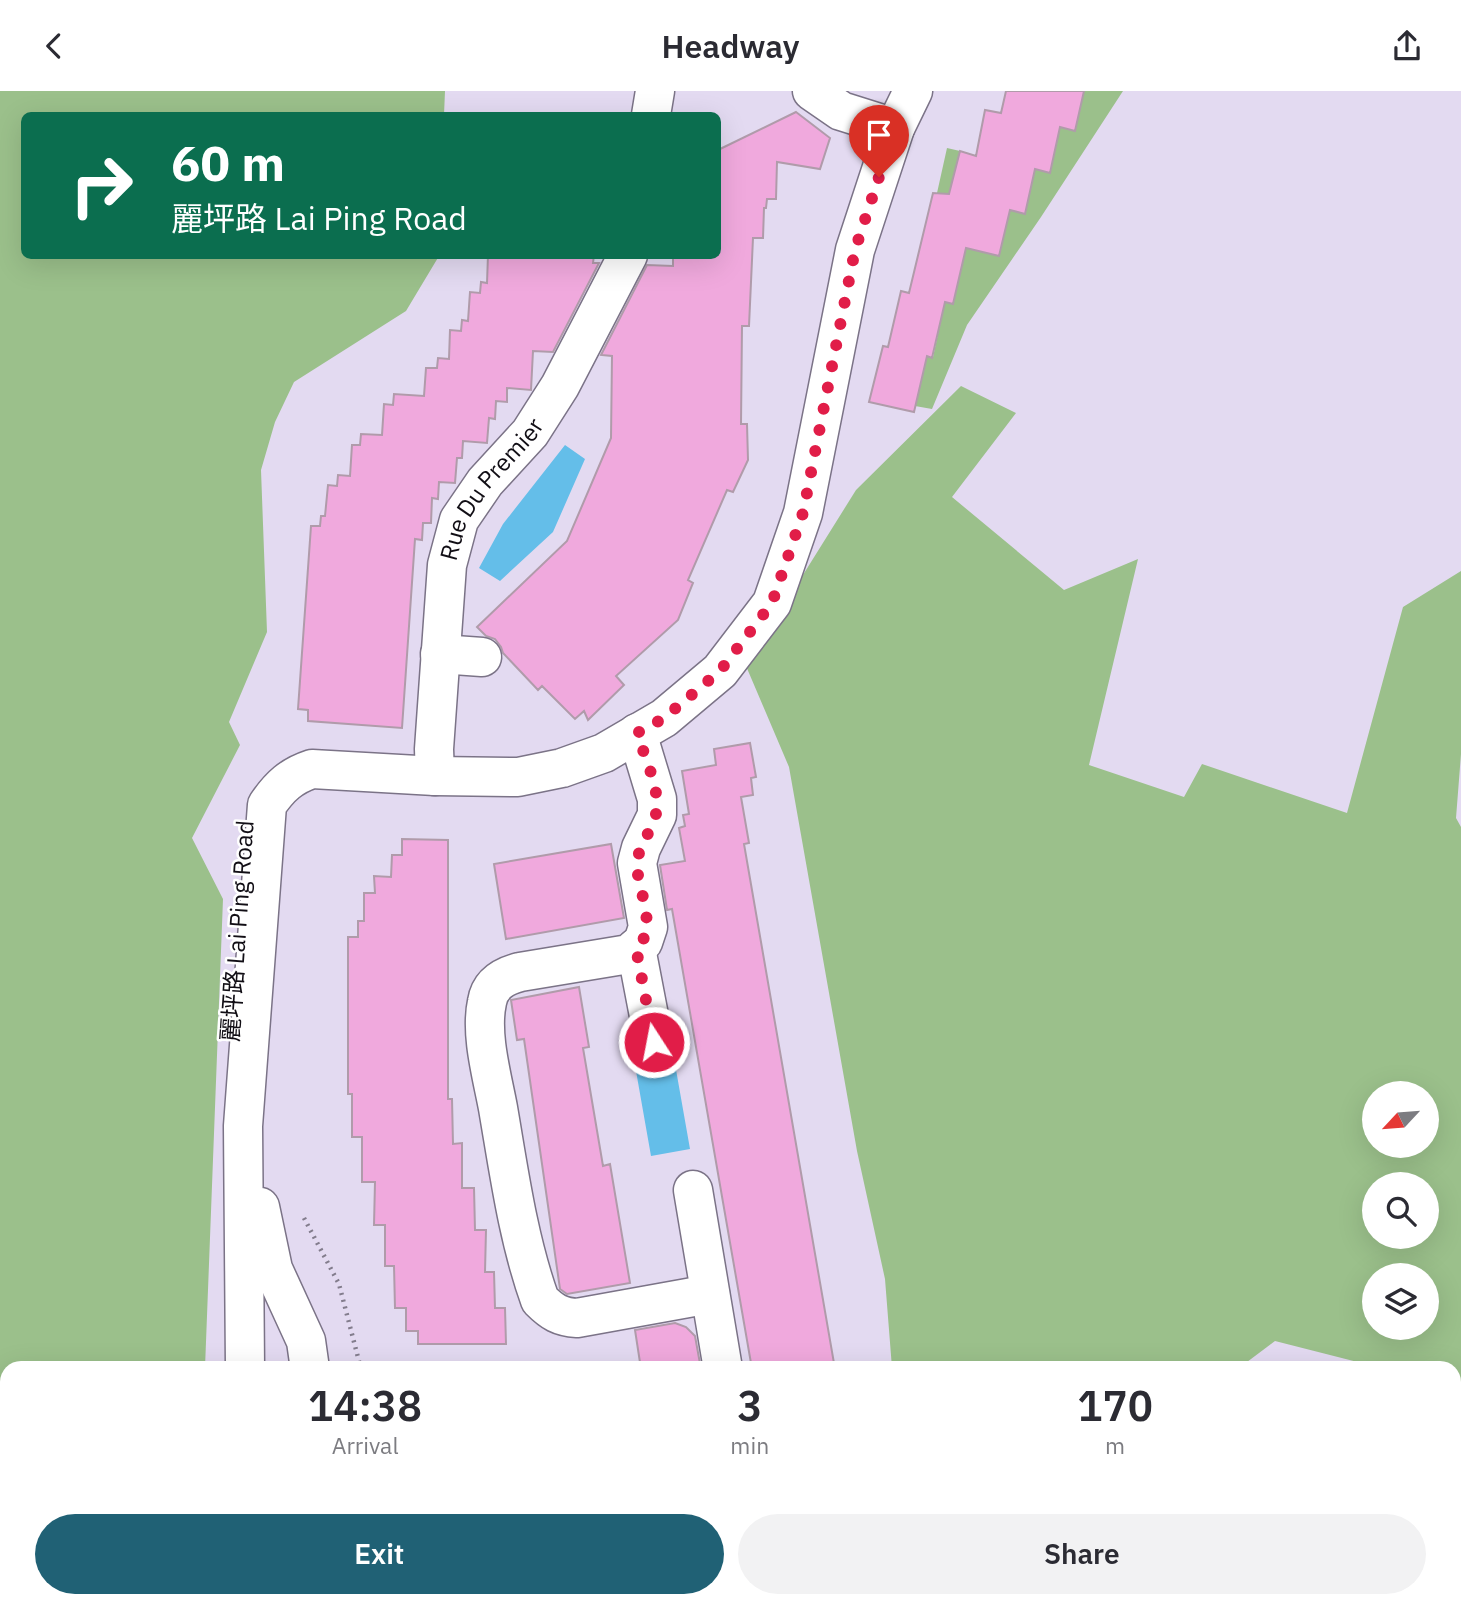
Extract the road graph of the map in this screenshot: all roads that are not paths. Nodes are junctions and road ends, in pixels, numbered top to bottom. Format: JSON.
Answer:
{"nodes":[{"id":1,"x":655,"y":91,"type":"edge"},
{"id":2,"x":812,"y":91,"type":"edge"},
{"id":3,"x":913,"y":91,"type":"edge"},
{"id":4,"x":652,"y":112,"type":"edge"},
{"id":5,"x":895,"y":128,"type":"junction"},
{"id":6,"x":626,"y":259,"type":"edge"},
{"id":7,"x":440,"y":654,"type":"junction"},
{"id":8,"x":482,"y":657,"type":"dead end"},
{"id":9,"x":637,"y":733,"type":"junction"},
{"id":10,"x":434,"y":763,"type":"junction"},
{"id":11,"x":636,"y":948,"type":"junction"},
{"id":12,"x":654,"y":1042,"type":"dead end"},
{"id":13,"x":243,"y":1126,"type":"junction"},
{"id":14,"x":693,"y":1190,"type":"dead end"},
{"id":15,"x":710,"y":1294,"type":"junction"},
{"id":16,"x":245,"y":1361,"type":"edge"},
{"id":17,"x":309,"y":1361,"type":"edge"},
{"id":18,"x":722,"y":1361,"type":"edge"}],
"edges":[{"from":1,"to":4,"type":"street"},
{"from":2,"to":5,"type":"street"},
{"from":3,"to":5,"type":"street","name":"麗坪路 Lai Ping Road"},
{"from":5,"to":9,"type":"street","name":"麗坪路 Lai Ping Road"},
{"from":6,"to":7,"type":"street","name":"Rue Du Premier"},
{"from":7,"to":8,"type":"street"},
{"from":7,"to":10,"type":"street","name":"Rue Du Premier"},
{"from":9,"to":10,"type":"street","name":"麗坪路 Lai Ping Road"},
{"from":9,"to":11,"type":"street"},
{"from":10,"to":13,"type":"street","name":"麗坪路 Lai Ping Road"},
{"from":11,"to":12,"type":"street"},
{"from":11,"to":15,"type":"street"},
{"from":13,"to":16,"type":"street","name":"麗坪路 Lai Ping Road"},
{"from":13,"to":17,"type":"street","name":"麗坪路 Lai Ping Road"},
{"from":14,"to":15,"type":"street"},
{"from":15,"to":18,"type":"street"}]}
